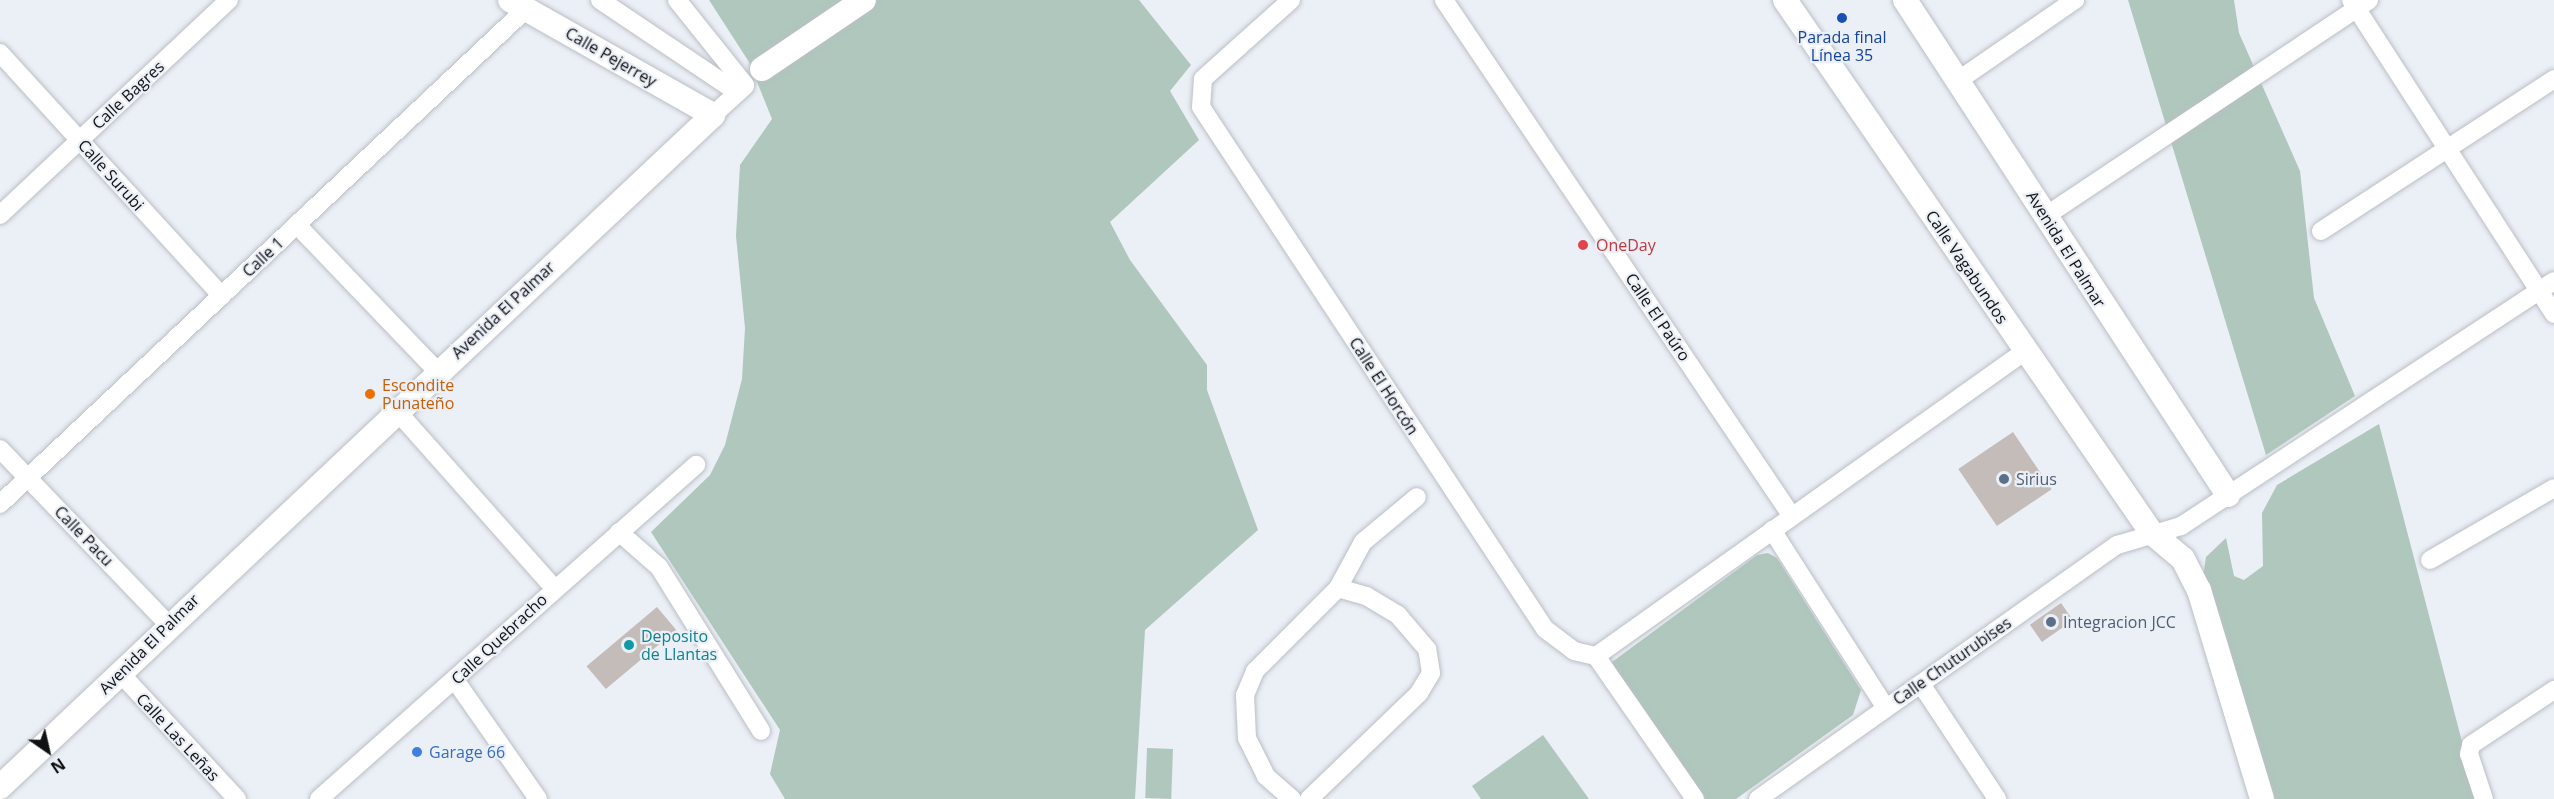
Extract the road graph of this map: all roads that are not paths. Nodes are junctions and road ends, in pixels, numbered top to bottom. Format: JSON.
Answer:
{"nodes":[{"id":1,"x":229,"y":0,"type":"edge"},
{"id":2,"x":600,"y":0,"type":"edge"},
{"id":3,"x":677,"y":0,"type":"edge"},
{"id":4,"x":864,"y":0,"type":"edge"},
{"id":5,"x":1291,"y":0,"type":"edge"},
{"id":6,"x":1444,"y":0,"type":"edge"},
{"id":7,"x":1785,"y":0,"type":"edge"},
{"id":8,"x":1905,"y":0,"type":"edge"},
{"id":9,"x":2074,"y":0,"type":"edge"},
{"id":10,"x":2359,"y":3,"type":"edge"},
{"id":11,"x":518,"y":5,"type":"edge"},
{"id":12,"x":0,"y":54,"type":"edge"},
{"id":13,"x":2554,"y":80,"type":"edge"},
{"id":14,"x":748,"y":82,"type":"junction"},
{"id":15,"x":1956,"y":82,"type":"junction"},
{"id":16,"x":713,"y":115,"type":"junction"},
{"id":17,"x":79,"y":140,"type":"junction"},
{"id":18,"x":2449,"y":152,"type":"junction"},
{"id":19,"x":0,"y":215,"type":"edge"},
{"id":20,"x":2047,"y":215,"type":"junction"},
{"id":21,"x":297,"y":225,"type":"junction"},
{"id":22,"x":2321,"y":231,"type":"dead end"},
{"id":23,"x":2547,"y":286,"type":"edge"},
{"id":24,"x":222,"y":296,"type":"junction"},
{"id":25,"x":2554,"y":314,"type":"edge"},
{"id":26,"x":2024,"y":352,"type":"junction"},
{"id":27,"x":437,"y":371,"type":"junction"},
{"id":28,"x":396,"y":410,"type":"junction"},
{"id":29,"x":0,"y":449,"type":"edge"},
{"id":30,"x":696,"y":465,"type":"dead end"},
{"id":31,"x":28,"y":478,"type":"junction"},
{"id":32,"x":2554,"y":488,"type":"edge"},
{"id":33,"x":2228,"y":495,"type":"junction"},
{"id":34,"x":1417,"y":497,"type":"dead end"},
{"id":35,"x":0,"y":504,"type":"edge"},
{"id":36,"x":1791,"y":515,"type":"junction"},
{"id":37,"x":1772,"y":530,"type":"junction"},
{"id":38,"x":619,"y":532,"type":"junction"},
{"id":39,"x":2151,"y":532,"type":"junction"},
{"id":40,"x":2430,"y":560,"type":"dead end"},
{"id":41,"x":554,"y":588,"type":"junction"},
{"id":42,"x":1338,"y":588,"type":"junction"},
{"id":43,"x":168,"y":624,"type":"junction"},
{"id":44,"x":1596,"y":656,"type":"junction"},
{"id":45,"x":120,"y":674,"type":"junction"},
{"id":46,"x":455,"y":680,"type":"junction"},
{"id":47,"x":1921,"y":684,"type":"junction"},
{"id":48,"x":2554,"y":690,"type":"edge"},
{"id":49,"x":1886,"y":707,"type":"junction"},
{"id":50,"x":761,"y":731,"type":"dead end"},
{"id":51,"x":0,"y":787,"type":"edge"},
{"id":52,"x":237,"y":799,"type":"edge"},
{"id":53,"x":319,"y":799,"type":"edge"},
{"id":54,"x":538,"y":799,"type":"edge"},
{"id":55,"x":1292,"y":799,"type":"edge"},
{"id":56,"x":1309,"y":799,"type":"edge"},
{"id":57,"x":1695,"y":799,"type":"edge"},
{"id":58,"x":1758,"y":799,"type":"edge"},
{"id":59,"x":1997,"y":799,"type":"edge"},
{"id":60,"x":2262,"y":799,"type":"edge"},
{"id":61,"x":2484,"y":799,"type":"edge"}],
"edges":[{"from":1,"to":17,"type":"street","name":"Calle Bagres"},
{"from":2,"to":14,"type":"street"},
{"from":3,"to":14,"type":"street"},
{"from":4,"to":14,"type":"street","name":"Avenida El Palmar"},
{"from":5,"to":44,"type":"street","name":"Calle El Horcón"},
{"from":6,"to":36,"type":"street","name":"Calle El Paúro"},
{"from":7,"to":26,"type":"street","name":"Calle Vagabundos"},
{"from":8,"to":15,"type":"street","name":"Avenida El Palmar"},
{"from":9,"to":15,"type":"street"},
{"from":10,"to":18,"type":"street"},
{"from":10,"to":20,"type":"street"},
{"from":11,"to":16,"type":"street","name":"Calle Pejerrey"},
{"from":11,"to":21,"type":"street","name":"Calle 1"},
{"from":12,"to":17,"type":"street","name":"Calle Surubi"},
{"from":13,"to":18,"type":"street"},
{"from":14,"to":16,"type":"street","name":"Avenida El Palmar"},
{"from":15,"to":20,"type":"street","name":"Avenida El Palmar"},
{"from":16,"to":27,"type":"street","name":"Avenida El Palmar"},
{"from":17,"to":19,"type":"street","name":"Calle Bagres"},
{"from":17,"to":24,"type":"street","name":"Calle Surubi"},
{"from":18,"to":22,"type":"street"},
{"from":18,"to":23,"type":"street"},
{"from":20,"to":33,"type":"street","name":"Avenida El Palmar"},
{"from":21,"to":24,"type":"street","name":"Calle 1"},
{"from":21,"to":27,"type":"street"},
{"from":23,"to":25,"type":"street"},
{"from":23,"to":33,"type":"street","name":"Calle Chuturubises"},
{"from":24,"to":31,"type":"street","name":"Calle 1"},
{"from":26,"to":36,"type":"street"},
{"from":26,"to":39,"type":"street","name":"Calle Vagabundos"},
{"from":27,"to":28,"type":"street","name":"Avenida El Palmar"},
{"from":28,"to":41,"type":"street","name":"Calle Quebracho"},
{"from":28,"to":43,"type":"street","name":"Avenida El Palmar"},
{"from":29,"to":31,"type":"street","name":"Calle Pacu"},
{"from":30,"to":38,"type":"street"},
{"from":31,"to":35,"type":"street","name":"Calle 1"},
{"from":31,"to":43,"type":"street","name":"Calle Pacu"},
{"from":32,"to":40,"type":"street"},
{"from":33,"to":39,"type":"street","name":"Calle Chuturubises"},
{"from":34,"to":42,"type":"street"},
{"from":36,"to":37,"type":"street"},
{"from":37,"to":44,"type":"street"},
{"from":37,"to":49,"type":"street"},
{"from":38,"to":41,"type":"street"},
{"from":38,"to":50,"type":"street"},
{"from":39,"to":47,"type":"street","name":"Calle Chuturubises"},
{"from":39,"to":60,"type":"street","name":"Calle Vagabundos"},
{"from":41,"to":46,"type":"street","name":"Calle Quebracho"},
{"from":42,"to":55,"type":"street"},
{"from":42,"to":56,"type":"street"},
{"from":43,"to":45,"type":"street","name":"Avenida El Palmar"},
{"from":44,"to":57,"type":"street"},
{"from":45,"to":51,"type":"street","name":"Avenida El Palmar"},
{"from":45,"to":52,"type":"street","name":"Calle Las Leñas"},
{"from":46,"to":53,"type":"street","name":"Calle Quebracho"},
{"from":46,"to":54,"type":"street"},
{"from":47,"to":49,"type":"street","name":"Calle Chuturubises"},
{"from":47,"to":59,"type":"street"},
{"from":48,"to":61,"type":"street"},
{"from":49,"to":58,"type":"street","name":"Calle Chuturubises"}]}
